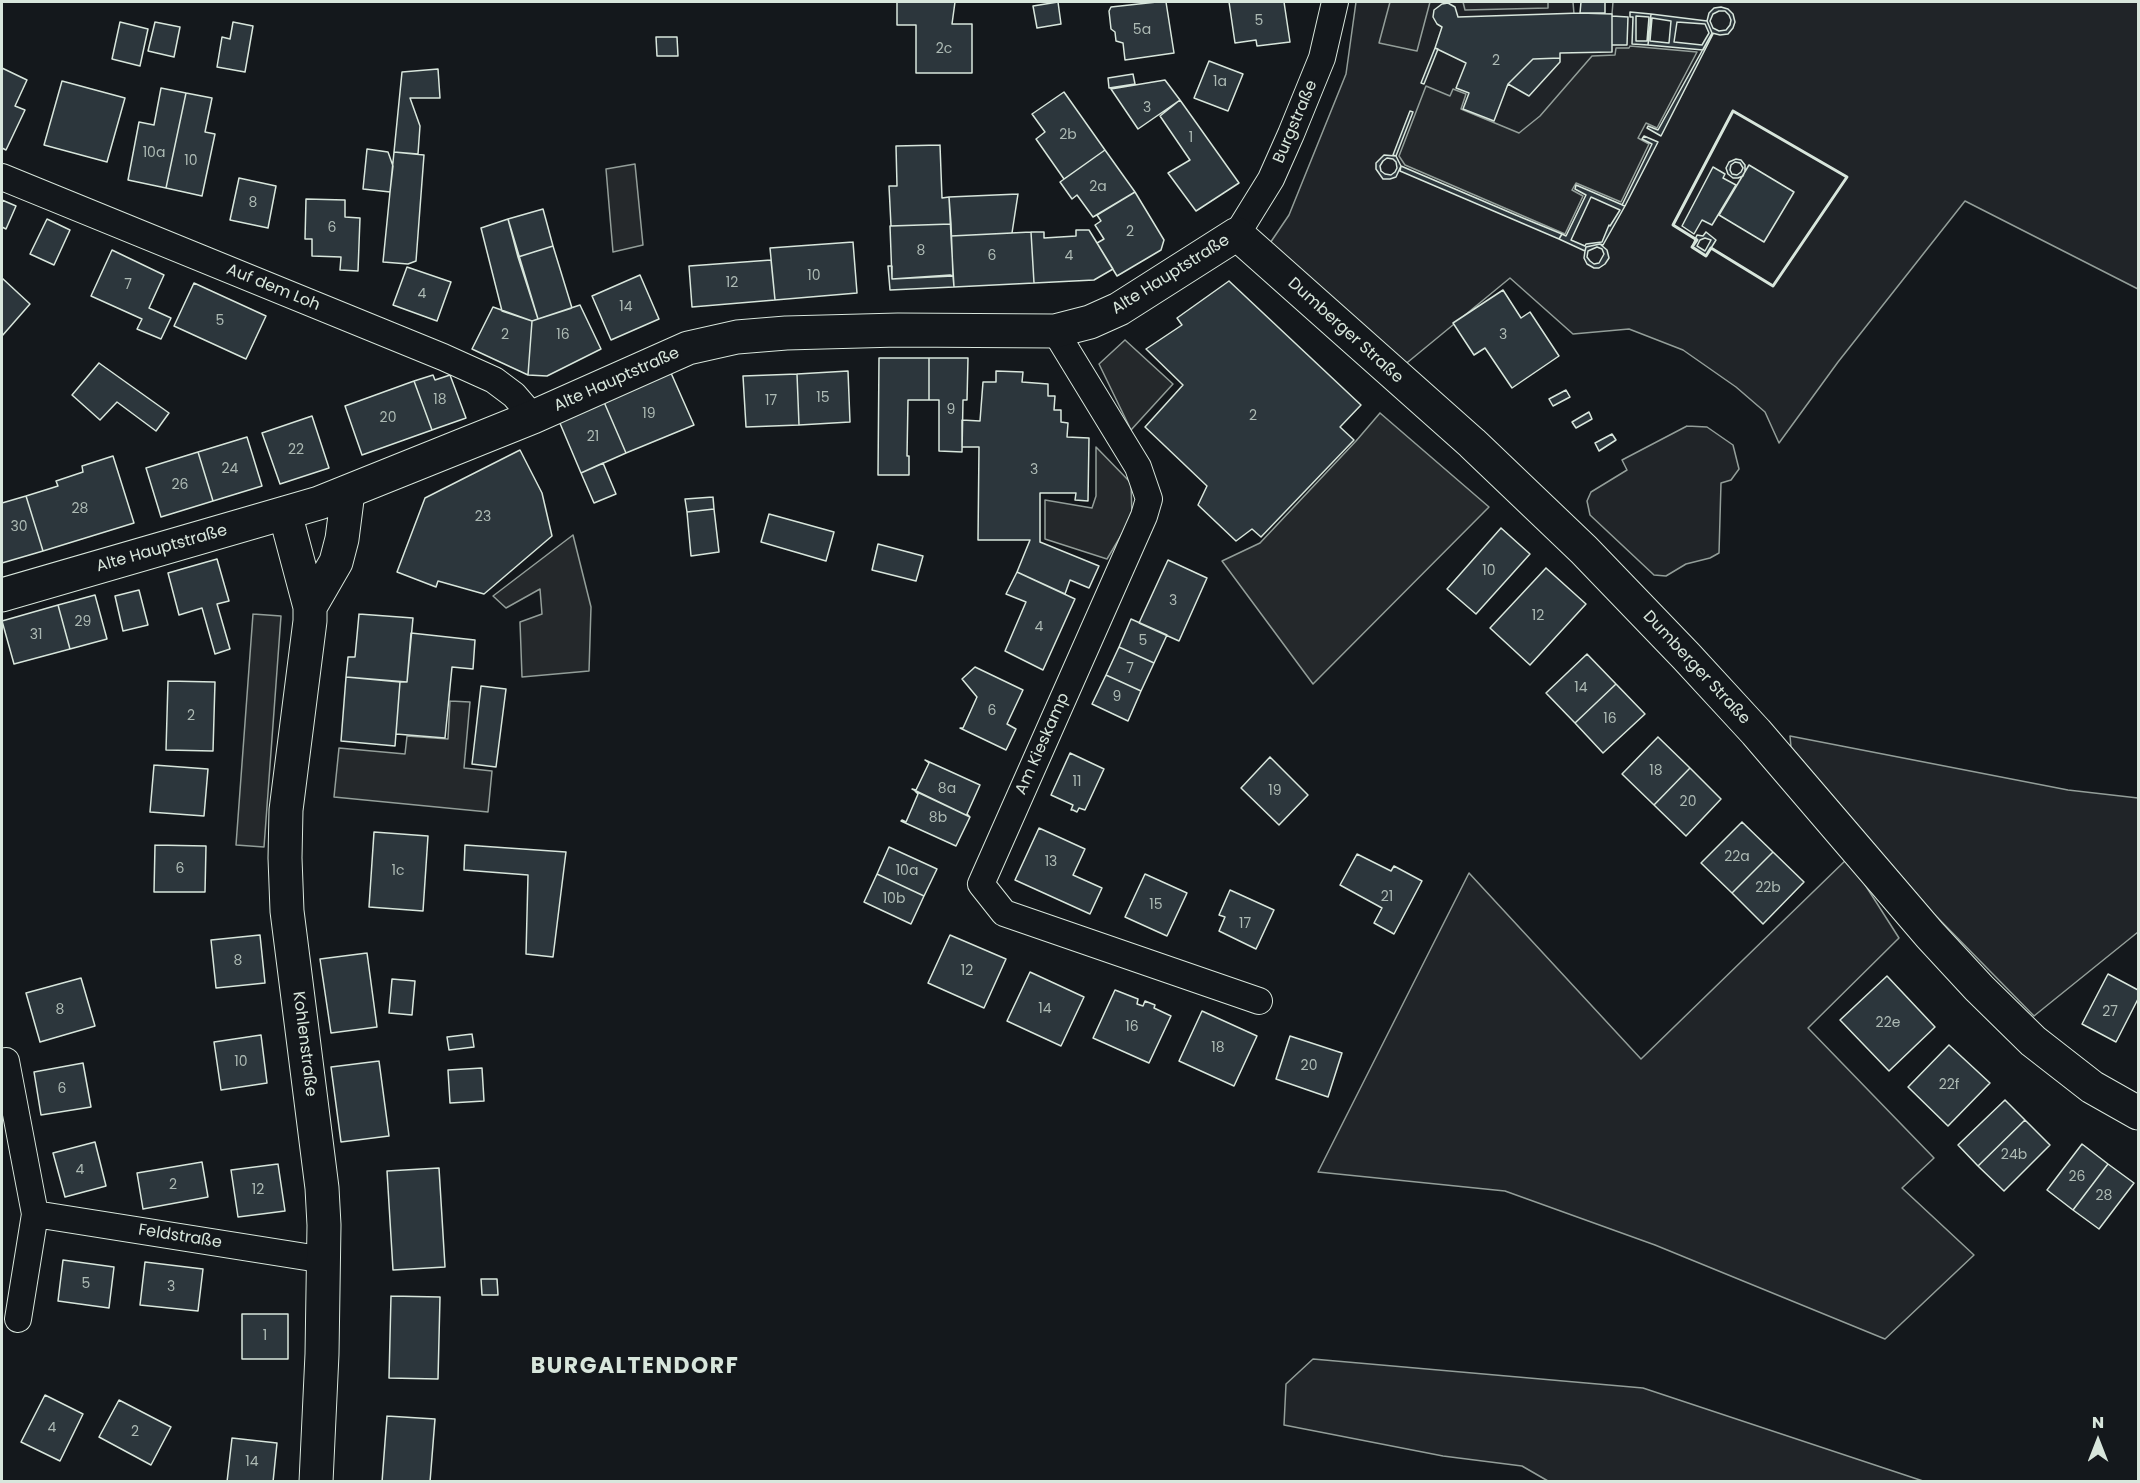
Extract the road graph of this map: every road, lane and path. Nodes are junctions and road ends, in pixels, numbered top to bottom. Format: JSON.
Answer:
{"nodes":[{"id":1,"x":1335,"y":2,"type":"edge"},
{"id":2,"x":2,"y":177,"type":"edge"},
{"id":3,"x":1237,"y":234,"type":"junction"},
{"id":4,"x":1055,"y":331,"type":"junction"},
{"id":5,"x":533,"y":417,"type":"junction"},
{"id":6,"x":348,"y":492,"type":"junction"},
{"id":7,"x":285,"y":513,"type":"junction"},
{"id":8,"x":2,"y":595,"type":"edge"},
{"id":9,"x":310,"y":607,"type":"junction"},
{"id":10,"x":1259,"y":1001,"type":"dead end"},
{"id":11,"x":6,"y":1060,"type":"dead end"},
{"id":12,"x":2139,"y":1113,"type":"edge"},
{"id":13,"x":35,"y":1214,"type":"junction"},
{"id":14,"x":325,"y":1260,"type":"junction"},
{"id":15,"x":18,"y":1319,"type":"dead end"},
{"id":16,"x":316,"y":1482,"type":"edge"}],
"edges":[{"from":1,"to":3,"type":"street","name":"Burgstraße"},
{"from":2,"to":5,"type":"street","name":"Auf dem Loh"},
{"from":3,"to":4,"type":"main road","name":"Alte Hauptstraße"},
{"from":3,"to":12,"type":"main road","name":"Dumberger Straße"},
{"from":4,"to":5,"type":"main road","name":"Alte Hauptstraße"},
{"from":4,"to":10,"type":"street","name":"Am Kieskamp"},
{"from":5,"to":6,"type":"main road","name":"Alte Hauptstraße"},
{"from":6,"to":7,"type":"main road","name":"Alte Hauptstraße"},
{"from":6,"to":9,"type":"main road","name":"Kohlenstraße"},
{"from":7,"to":8,"type":"main road","name":"Alte Hauptstraße"},
{"from":7,"to":9,"type":"main road","name":"Kohlenstraße"},
{"from":9,"to":14,"type":"main road","name":"Kohlenstraße"},
{"from":11,"to":13,"type":"street"},
{"from":13,"to":14,"type":"street","name":"Feldstraße"},
{"from":13,"to":15,"type":"street"},
{"from":14,"to":16,"type":"main road","name":"Kohlenstraße"}]}
